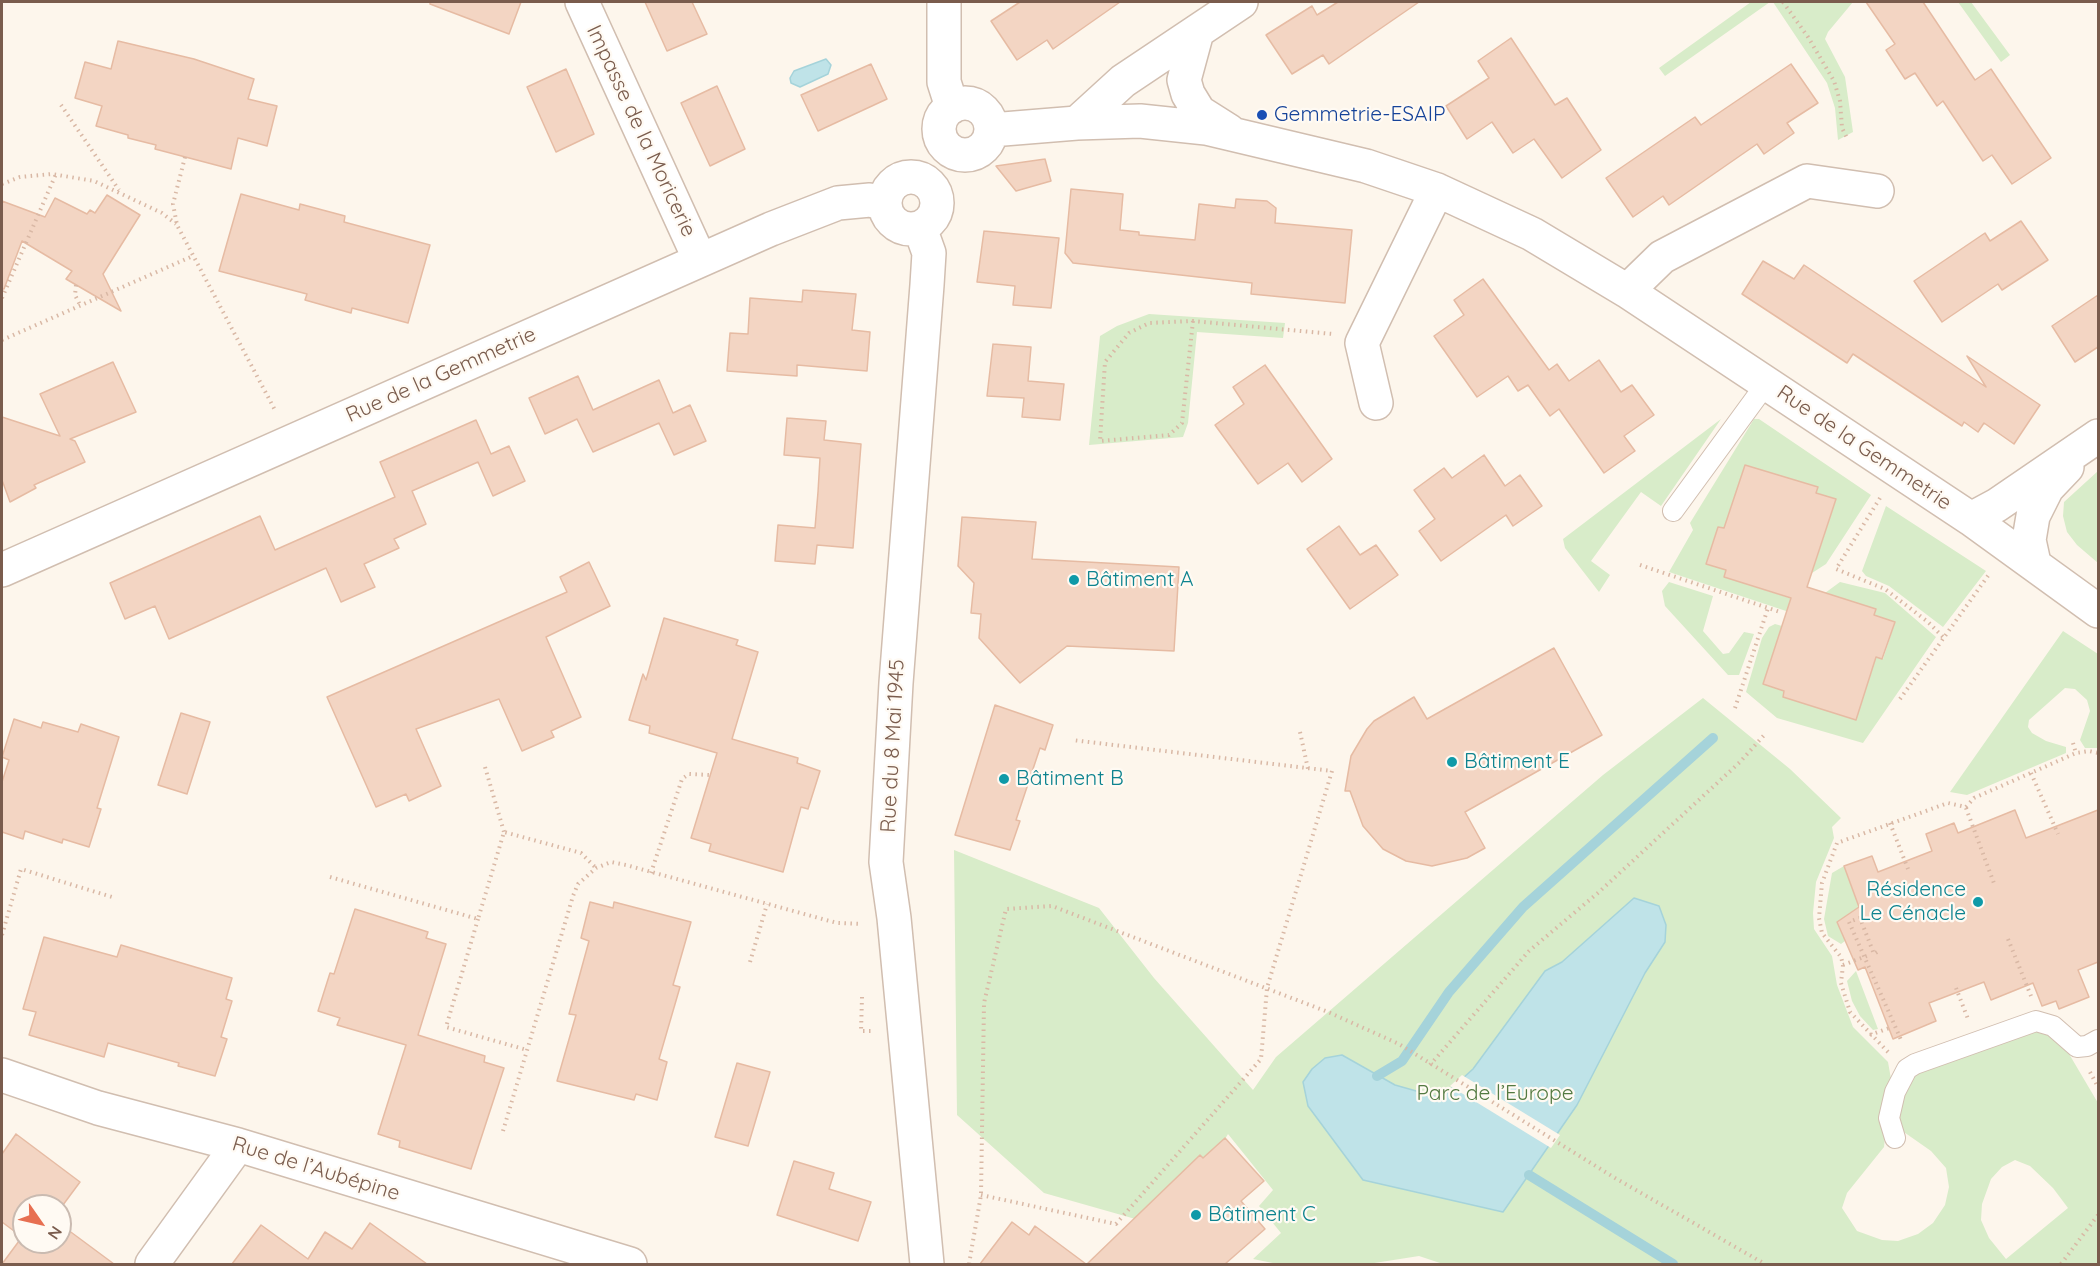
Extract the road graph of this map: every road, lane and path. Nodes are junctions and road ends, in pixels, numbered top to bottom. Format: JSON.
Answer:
{"nodes":[{"id":1,"x":582,"y":2,"type":"edge"},
{"id":2,"x":944,"y":2,"type":"edge"},
{"id":3,"x":1241,"y":2,"type":"edge"},
{"id":4,"x":1783,"y":2,"type":"edge"},
{"id":5,"x":1197,"y":32,"type":"junction"},
{"id":6,"x":61,"y":105,"type":"dead end"},
{"id":7,"x":945,"y":119,"type":"junction"},
{"id":8,"x":1077,"y":123,"type":"junction"},
{"id":9,"x":991,"y":130,"type":"junction"},
{"id":10,"x":1231,"y":132,"type":"junction"},
{"id":11,"x":1848,"y":140,"type":"dead end"},
{"id":12,"x":969,"y":155,"type":"junction"},
{"id":13,"x":185,"y":157,"type":"dead end"},
{"id":14,"x":56,"y":174,"type":"junction"},
{"id":15,"x":904,"y":178,"type":"junction"},
{"id":16,"x":2,"y":184,"type":"edge"},
{"id":17,"x":119,"y":190,"type":"junction"},
{"id":18,"x":1437,"y":190,"type":"junction"},
{"id":19,"x":1877,"y":191,"type":"dead end"},
{"id":20,"x":937,"y":200,"type":"junction"},
{"id":21,"x":884,"y":204,"type":"junction"},
{"id":22,"x":177,"y":225,"type":"junction"},
{"id":23,"x":920,"y":228,"type":"junction"},
{"id":24,"x":193,"y":256,"type":"junction"},
{"id":25,"x":700,"y":260,"type":"junction"},
{"id":26,"x":76,"y":285,"type":"dead end"},
{"id":27,"x":1627,"y":291,"type":"junction"},
{"id":28,"x":2,"y":298,"type":"edge"},
{"id":29,"x":80,"y":305,"type":"junction"},
{"id":30,"x":1193,"y":321,"type":"junction"},
{"id":31,"x":1344,"y":335,"type":"dead end"},
{"id":32,"x":2,"y":340,"type":"edge"},
{"id":33,"x":1766,"y":384,"type":"junction"},
{"id":34,"x":1376,"y":403,"type":"dead end"},
{"id":35,"x":276,"y":413,"type":"dead end"},
{"id":36,"x":2092,"y":441,"type":"edge"},
{"id":37,"x":1884,"y":493,"type":"dead end"},
{"id":38,"x":1673,"y":510,"type":"dead end"},
{"id":39,"x":1971,"y":519,"type":"junction"},
{"id":40,"x":2034,"y":563,"type":"junction"},
{"id":41,"x":1640,"y":565,"type":"dead end"},
{"id":42,"x":1995,"y":568,"type":"dead end"},
{"id":43,"x":2,"y":570,"type":"edge"},
{"id":44,"x":1768,"y":608,"type":"junction"},
{"id":45,"x":2098,"y":610,"type":"edge"},
{"id":46,"x":1780,"y":612,"type":"dead end"},
{"id":47,"x":1943,"y":637,"type":"junction"},
{"id":48,"x":1900,"y":699,"type":"dead end"},
{"id":49,"x":1735,"y":708,"type":"dead end"},
{"id":50,"x":1300,"y":732,"type":"dead end"},
{"id":51,"x":1766,"y":733,"type":"dead end"},
{"id":52,"x":1072,"y":740,"type":"dead end"},
{"id":53,"x":2073,"y":743,"type":"dead end"},
{"id":54,"x":2076,"y":753,"type":"junction"},
{"id":55,"x":2098,"y":753,"type":"edge"},
{"id":56,"x":485,"y":767,"type":"dead end"},
{"id":57,"x":1308,"y":769,"type":"junction"},
{"id":58,"x":2031,"y":773,"type":"junction"},
{"id":59,"x":710,"y":774,"type":"dead end"},
{"id":60,"x":1966,"y":807,"type":"junction"},
{"id":61,"x":1890,"y":823,"type":"junction"},
{"id":62,"x":504,"y":832,"type":"junction"},
{"id":63,"x":2058,"y":834,"type":"dead end"},
{"id":64,"x":596,"y":868,"type":"junction"},
{"id":65,"x":1908,"y":869,"type":"dead end"},
{"id":66,"x":651,"y":873,"type":"junction"},
{"id":67,"x":330,"y":877,"type":"dead end"},
{"id":68,"x":1995,"y":886,"type":"dead end"},
{"id":69,"x":112,"y":897,"type":"dead end"},
{"id":70,"x":767,"y":904,"type":"junction"},
{"id":71,"x":894,"y":918,"type":"junction"},
{"id":72,"x":478,"y":919,"type":"junction"},
{"id":73,"x":2,"y":935,"type":"edge"},
{"id":74,"x":2008,"y":939,"type":"dead end"},
{"id":75,"x":1877,"y":952,"type":"dead end"},
{"id":76,"x":1869,"y":955,"type":"dead end"},
{"id":77,"x":750,"y":962,"type":"dead end"},
{"id":78,"x":1843,"y":965,"type":"junction"},
{"id":79,"x":1267,"y":988,"type":"junction"},
{"id":80,"x":1956,"y":988,"type":"dead end"},
{"id":81,"x":862,"y":997,"type":"dead end"},
{"id":82,"x":1967,"y":1016,"type":"dead end"},
{"id":83,"x":2042,"y":1022,"type":"junction"},
{"id":84,"x":1889,"y":1028,"type":"dead end"},
{"id":85,"x":873,"y":1031,"type":"dead end"},
{"id":86,"x":1870,"y":1036,"type":"junction"},
{"id":87,"x":1900,"y":1036,"type":"dead end"},
{"id":88,"x":2098,"y":1040,"type":"edge"},
{"id":89,"x":527,"y":1050,"type":"junction"},
{"id":90,"x":1430,"y":1065,"type":"junction"},
{"id":91,"x":1907,"y":1068,"type":"junction"},
{"id":92,"x":2,"y":1075,"type":"edge"},
{"id":93,"x":503,"y":1131,"type":"dead end"},
{"id":94,"x":1895,"y":1138,"type":"dead end"},
{"id":95,"x":238,"y":1145,"type":"junction"},
{"id":96,"x":981,"y":1195,"type":"junction"},
{"id":97,"x":2098,"y":1215,"type":"edge"},
{"id":98,"x":153,"y":1264,"type":"edge"},
{"id":99,"x":630,"y":1264,"type":"edge"},
{"id":100,"x":927,"y":1264,"type":"edge"},
{"id":101,"x":969,"y":1264,"type":"edge"},
{"id":102,"x":1765,"y":1264,"type":"edge"},
{"id":103,"x":2061,"y":1264,"type":"edge"}],
"edges":[{"from":1,"to":25,"type":"street","name":"Impasse de la Moricerie"},
{"from":2,"to":7,"type":"street"},
{"from":3,"to":5,"type":"street"},
{"from":4,"to":11,"type":"path"},
{"from":5,"to":8,"type":"street"},
{"from":5,"to":10,"type":"street","name":"Rue de la Gemmetrie"},
{"from":6,"to":17,"type":"path"},
{"from":7,"to":9,"type":"street"},
{"from":7,"to":12,"type":"street"},
{"from":7,"to":15,"type":"street"},
{"from":8,"to":9,"type":"street","name":"Rue de la Gemmetrie"},
{"from":8,"to":10,"type":"street","name":"Rue de la Gemmetrie"},
{"from":9,"to":12,"type":"street"},
{"from":10,"to":18,"type":"street","name":"Rue de la Gemmetrie"},
{"from":12,"to":20,"type":"street"},
{"from":13,"to":22,"type":"path"},
{"from":14,"to":16,"type":"path"},
{"from":14,"to":17,"type":"path"},
{"from":14,"to":28,"type":"path"},
{"from":15,"to":20,"type":"street"},
{"from":15,"to":21,"type":"street"},
{"from":17,"to":22,"type":"path"},
{"from":18,"to":27,"type":"street","name":"Rue de la Gemmetrie"},
{"from":18,"to":34,"type":"street"},
{"from":19,"to":27,"type":"street"},
{"from":20,"to":23,"type":"street"},
{"from":21,"to":23,"type":"street"},
{"from":21,"to":25,"type":"street","name":"Rue de la Gemmetrie"},
{"from":22,"to":24,"type":"path"},
{"from":23,"to":71,"type":"street","name":"Rue du 8 Mai 1945"},
{"from":24,"to":29,"type":"path"},
{"from":24,"to":35,"type":"path"},
{"from":25,"to":43,"type":"street","name":"Rue de la Gemmetrie"},
{"from":26,"to":29,"type":"path"},
{"from":27,"to":33,"type":"street","name":"Rue de la Gemmetrie"},
{"from":29,"to":32,"type":"path"},
{"from":30,"to":30,"type":"path"},
{"from":30,"to":31,"type":"path"},
{"from":33,"to":38,"type":"lane"},
{"from":33,"to":39,"type":"street","name":"Rue de la Gemmetrie"},
{"from":36,"to":39,"type":"street"},
{"from":36,"to":40,"type":"street"},
{"from":37,"to":47,"type":"path"},
{"from":39,"to":40,"type":"street","name":"Rue de la Gemmetrie"},
{"from":40,"to":45,"type":"street","name":"Rue de la Gemmetrie"},
{"from":41,"to":44,"type":"path"},
{"from":42,"to":47,"type":"path"},
{"from":44,"to":46,"type":"path"},
{"from":44,"to":49,"type":"path"},
{"from":47,"to":48,"type":"path"},
{"from":50,"to":57,"type":"path"},
{"from":51,"to":90,"type":"path"},
{"from":52,"to":57,"type":"path"},
{"from":53,"to":54,"type":"path"},
{"from":54,"to":55,"type":"path"},
{"from":54,"to":58,"type":"path"},
{"from":56,"to":62,"type":"path"},
{"from":57,"to":79,"type":"path"},
{"from":58,"to":60,"type":"path"},
{"from":58,"to":63,"type":"path"},
{"from":59,"to":66,"type":"path"},
{"from":60,"to":61,"type":"path"},
{"from":60,"to":68,"type":"path"},
{"from":61,"to":65,"type":"path"},
{"from":61,"to":78,"type":"path"},
{"from":62,"to":64,"type":"path"},
{"from":62,"to":72,"type":"path"},
{"from":64,"to":66,"type":"path"},
{"from":64,"to":89,"type":"path"},
{"from":66,"to":70,"type":"path"},
{"from":67,"to":72,"type":"path"},
{"from":69,"to":73,"type":"path"},
{"from":70,"to":71,"type":"path"},
{"from":70,"to":77,"type":"path"},
{"from":71,"to":100,"type":"street","name":"Rue du 8 Mai 1945"},
{"from":72,"to":89,"type":"path"},
{"from":74,"to":83,"type":"path"},
{"from":75,"to":87,"type":"path"},
{"from":76,"to":78,"type":"path"},
{"from":78,"to":86,"type":"path"},
{"from":79,"to":90,"type":"path"},
{"from":79,"to":96,"type":"path"},
{"from":79,"to":96,"type":"path"},
{"from":80,"to":82,"type":"path"},
{"from":81,"to":85,"type":"path"},
{"from":83,"to":88,"type":"lane"},
{"from":83,"to":91,"type":"lane"},
{"from":84,"to":86,"type":"path"},
{"from":86,"to":91,"type":"path"},
{"from":89,"to":93,"type":"path"},
{"from":90,"to":102,"type":"path"},
{"from":91,"to":94,"type":"lane"},
{"from":92,"to":95,"type":"street","name":"Rue de l’Aubépine"},
{"from":95,"to":98,"type":"street"},
{"from":95,"to":99,"type":"street","name":"Rue de l’Aubépine"},
{"from":96,"to":101,"type":"path"},
{"from":97,"to":103,"type":"path"}]}
